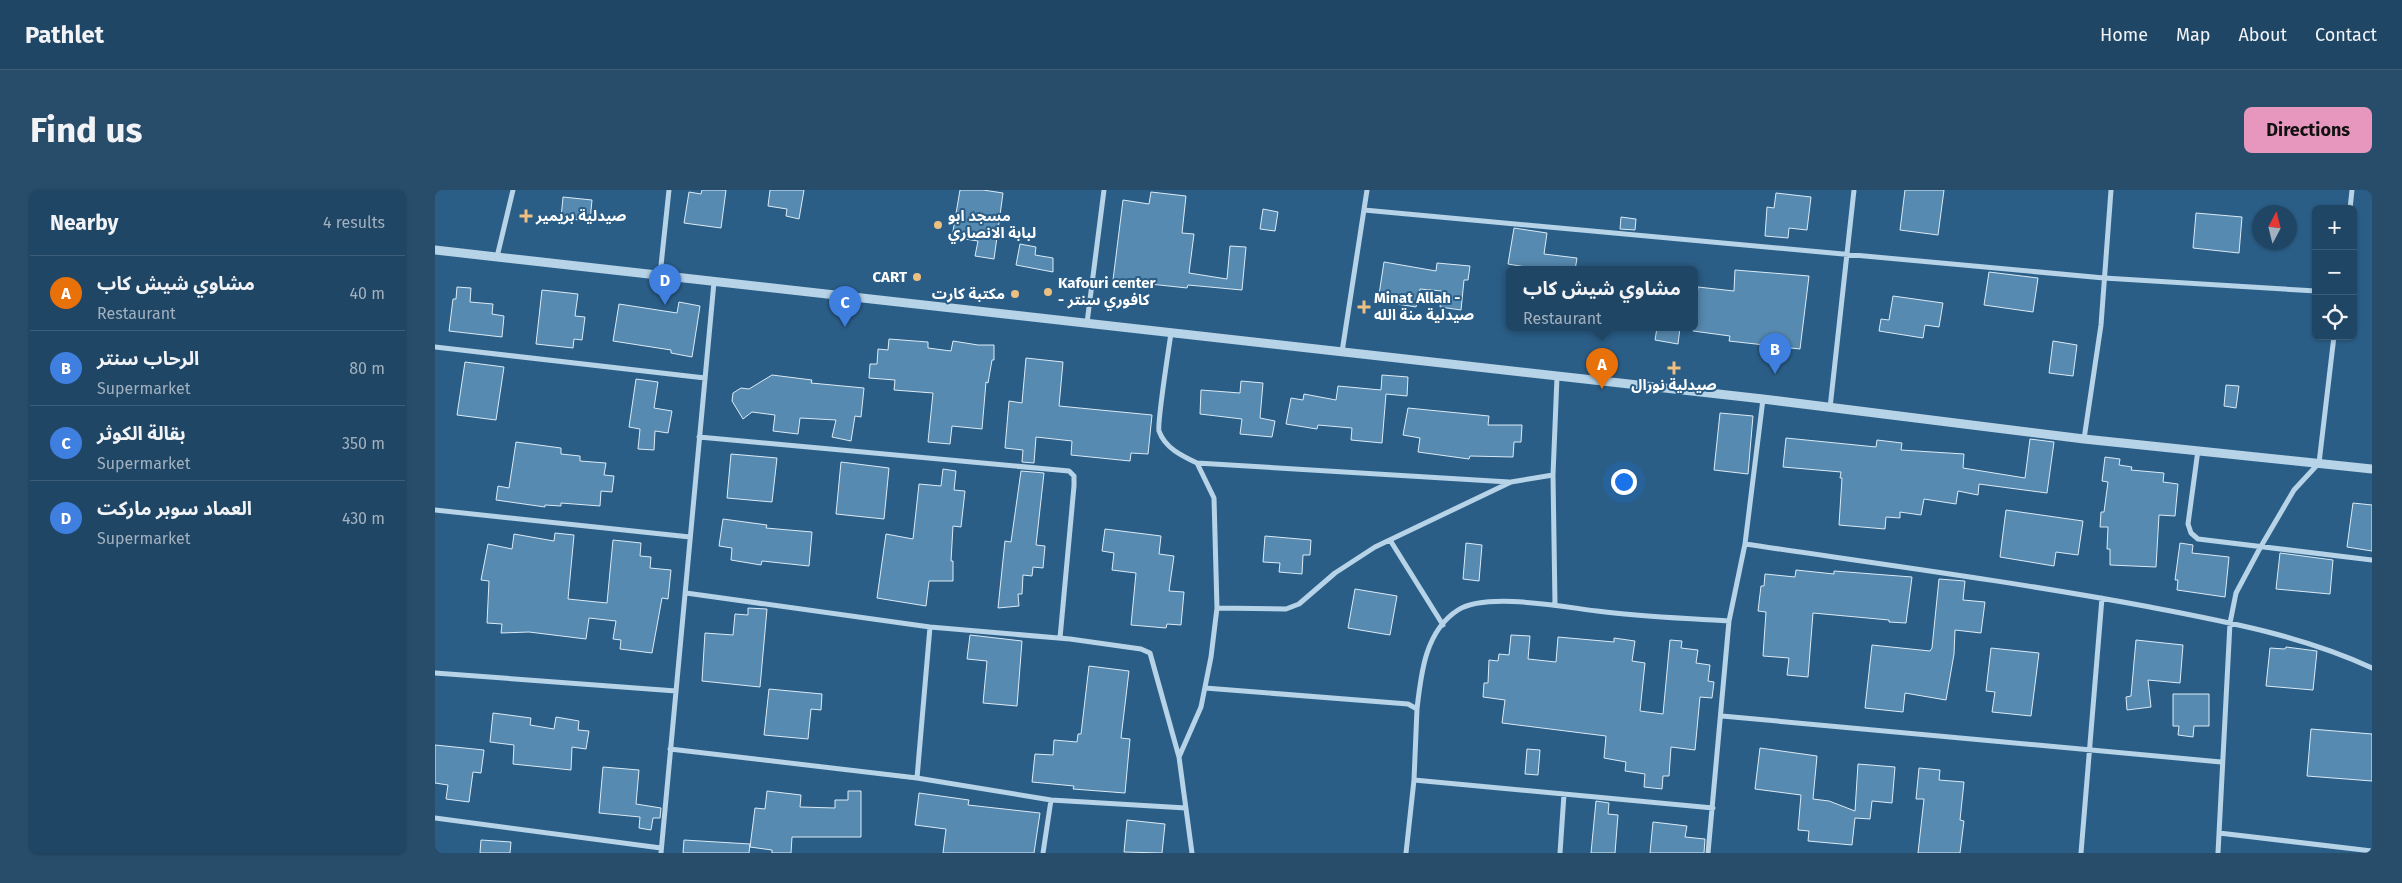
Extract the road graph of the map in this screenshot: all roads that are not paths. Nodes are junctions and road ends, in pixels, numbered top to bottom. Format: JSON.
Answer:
{"nodes":[{"id":1,"x":513,"y":190,"type":"edge"},
{"id":2,"x":669,"y":190,"type":"edge"},
{"id":3,"x":1104,"y":190,"type":"edge"},
{"id":4,"x":1367,"y":190,"type":"edge"},
{"id":5,"x":1854,"y":190,"type":"edge"},
{"id":6,"x":2111,"y":190,"type":"edge"},
{"id":7,"x":2352,"y":190,"type":"edge"},
{"id":8,"x":2350,"y":205,"type":"edge"},
{"id":9,"x":1364,"y":210,"type":"junction"},
{"id":10,"x":435,"y":250,"type":"edge"},
{"id":11,"x":1847,"y":256,"type":"junction"},
{"id":12,"x":497,"y":257,"type":"junction"},
{"id":13,"x":661,"y":276,"type":"junction"},
{"id":14,"x":2104,"y":278,"type":"junction"},
{"id":15,"x":714,"y":282,"type":"junction"},
{"id":16,"x":2312,"y":292,"type":"edge"},
{"id":17,"x":1087,"y":324,"type":"junction"},
{"id":18,"x":1171,"y":333,"type":"junction"},
{"id":19,"x":2334,"y":340,"type":"edge"},
{"id":20,"x":435,"y":348,"type":"edge"},
{"id":21,"x":1342,"y":354,"type":"junction"},
{"id":22,"x":1557,"y":377,"type":"junction"},
{"id":23,"x":705,"y":378,"type":"junction"},
{"id":24,"x":1763,"y":399,"type":"junction"},
{"id":25,"x":1830,"y":408,"type":"junction"},
{"id":26,"x":699,"y":437,"type":"junction"},
{"id":27,"x":2084,"y":439,"type":"junction"},
{"id":28,"x":2198,"y":450,"type":"junction"},
{"id":29,"x":1197,"y":462,"type":"junction"},
{"id":30,"x":2319,"y":463,"type":"junction"},
{"id":31,"x":2372,"y":469,"type":"edge"},
{"id":32,"x":1553,"y":475,"type":"junction"},
{"id":33,"x":1511,"y":482,"type":"junction"},
{"id":34,"x":435,"y":510,"type":"edge"},
{"id":35,"x":690,"y":537,"type":"junction"},
{"id":36,"x":1390,"y":540,"type":"junction"},
{"id":37,"x":1745,"y":544,"type":"junction"},
{"id":38,"x":2260,"y":548,"type":"junction"},
{"id":39,"x":2372,"y":560,"type":"edge"},
{"id":40,"x":685,"y":593,"type":"junction"},
{"id":41,"x":2102,"y":598,"type":"junction"},
{"id":42,"x":1555,"y":604,"type":"junction"},
{"id":43,"x":1217,"y":608,"type":"junction"},
{"id":44,"x":1729,"y":621,"type":"junction"},
{"id":45,"x":2230,"y":623,"type":"junction"},
{"id":46,"x":1443,"y":625,"type":"junction"},
{"id":47,"x":929,"y":627,"type":"junction"},
{"id":48,"x":1060,"y":638,"type":"junction"},
{"id":49,"x":2372,"y":668,"type":"edge"},
{"id":50,"x":435,"y":673,"type":"edge"},
{"id":51,"x":1205,"y":688,"type":"junction"},
{"id":52,"x":676,"y":691,"type":"junction"},
{"id":53,"x":1417,"y":709,"type":"junction"},
{"id":54,"x":1722,"y":716,"type":"junction"},
{"id":55,"x":670,"y":749,"type":"junction"},
{"id":56,"x":2089,"y":750,"type":"junction"},
{"id":57,"x":1179,"y":758,"type":"junction"},
{"id":58,"x":2221,"y":762,"type":"junction"},
{"id":59,"x":917,"y":778,"type":"junction"},
{"id":60,"x":1414,"y":780,"type":"junction"},
{"id":61,"x":1564,"y":794,"type":"junction"},
{"id":62,"x":1051,"y":800,"type":"junction"},
{"id":63,"x":1186,"y":808,"type":"junction"},
{"id":64,"x":1713,"y":808,"type":"junction"},
{"id":65,"x":435,"y":818,"type":"edge"},
{"id":66,"x":2219,"y":834,"type":"junction"},
{"id":67,"x":2372,"y":850,"type":"edge"},
{"id":68,"x":661,"y":851,"type":"edge"},
{"id":69,"x":1043,"y":853,"type":"edge"},
{"id":70,"x":1192,"y":853,"type":"edge"},
{"id":71,"x":1406,"y":853,"type":"edge"},
{"id":72,"x":1560,"y":853,"type":"edge"},
{"id":73,"x":1708,"y":853,"type":"edge"},
{"id":74,"x":2081,"y":853,"type":"edge"},
{"id":75,"x":2218,"y":853,"type":"edge"}],
"edges":[{"from":1,"to":12,"type":"street"},
{"from":2,"to":13,"type":"street"},
{"from":3,"to":17,"type":"street"},
{"from":4,"to":9,"type":"street"},
{"from":5,"to":11,"type":"street"},
{"from":6,"to":14,"type":"street"},
{"from":7,"to":8,"type":"street"},
{"from":9,"to":11,"type":"street"},
{"from":9,"to":21,"type":"street"},
{"from":10,"to":12,"type":"street"},
{"from":11,"to":14,"type":"street"},
{"from":11,"to":25,"type":"street"},
{"from":12,"to":13,"type":"street"},
{"from":13,"to":15,"type":"street"},
{"from":14,"to":16,"type":"street"},
{"from":14,"to":27,"type":"street"},
{"from":15,"to":17,"type":"street"},
{"from":15,"to":23,"type":"street"},
{"from":17,"to":18,"type":"street"},
{"from":18,"to":21,"type":"street"},
{"from":18,"to":29,"type":"street"},
{"from":19,"to":30,"type":"street"},
{"from":20,"to":23,"type":"street"},
{"from":21,"to":22,"type":"street"},
{"from":22,"to":24,"type":"street"},
{"from":22,"to":32,"type":"street"},
{"from":23,"to":26,"type":"street"},
{"from":24,"to":25,"type":"street"},
{"from":24,"to":37,"type":"street"},
{"from":25,"to":27,"type":"street"},
{"from":26,"to":35,"type":"street"},
{"from":26,"to":48,"type":"street"},
{"from":27,"to":28,"type":"street"},
{"from":28,"to":30,"type":"street"},
{"from":28,"to":38,"type":"street"},
{"from":29,"to":33,"type":"street"},
{"from":29,"to":43,"type":"street"},
{"from":30,"to":31,"type":"street"},
{"from":30,"to":38,"type":"street"},
{"from":32,"to":33,"type":"street"},
{"from":32,"to":42,"type":"street"},
{"from":33,"to":36,"type":"street"},
{"from":34,"to":35,"type":"street"},
{"from":35,"to":40,"type":"street"},
{"from":36,"to":43,"type":"street"},
{"from":36,"to":46,"type":"street"},
{"from":37,"to":41,"type":"street"},
{"from":37,"to":44,"type":"street"},
{"from":38,"to":39,"type":"street"},
{"from":38,"to":45,"type":"street"},
{"from":40,"to":47,"type":"street"},
{"from":40,"to":52,"type":"street"},
{"from":41,"to":45,"type":"street"},
{"from":41,"to":56,"type":"street"},
{"from":42,"to":44,"type":"street"},
{"from":42,"to":46,"type":"street"},
{"from":43,"to":51,"type":"street"},
{"from":44,"to":54,"type":"street"},
{"from":45,"to":49,"type":"street"},
{"from":45,"to":58,"type":"street"},
{"from":46,"to":53,"type":"street"},
{"from":47,"to":48,"type":"street"},
{"from":47,"to":59,"type":"street"},
{"from":48,"to":57,"type":"street"},
{"from":50,"to":52,"type":"street"},
{"from":51,"to":53,"type":"street"},
{"from":51,"to":57,"type":"street"},
{"from":52,"to":55,"type":"street"},
{"from":53,"to":60,"type":"street"},
{"from":54,"to":56,"type":"street"},
{"from":54,"to":64,"type":"street"},
{"from":55,"to":59,"type":"street"},
{"from":55,"to":68,"type":"street"},
{"from":56,"to":58,"type":"street"},
{"from":56,"to":74,"type":"street"},
{"from":57,"to":63,"type":"street"},
{"from":58,"to":66,"type":"street"},
{"from":59,"to":62,"type":"street"},
{"from":60,"to":61,"type":"street"},
{"from":60,"to":71,"type":"street"},
{"from":61,"to":64,"type":"street"},
{"from":61,"to":72,"type":"street"},
{"from":62,"to":63,"type":"street"},
{"from":62,"to":69,"type":"street"},
{"from":63,"to":70,"type":"street"},
{"from":64,"to":73,"type":"street"},
{"from":65,"to":68,"type":"street"},
{"from":66,"to":67,"type":"street"},
{"from":66,"to":75,"type":"street"}]}
